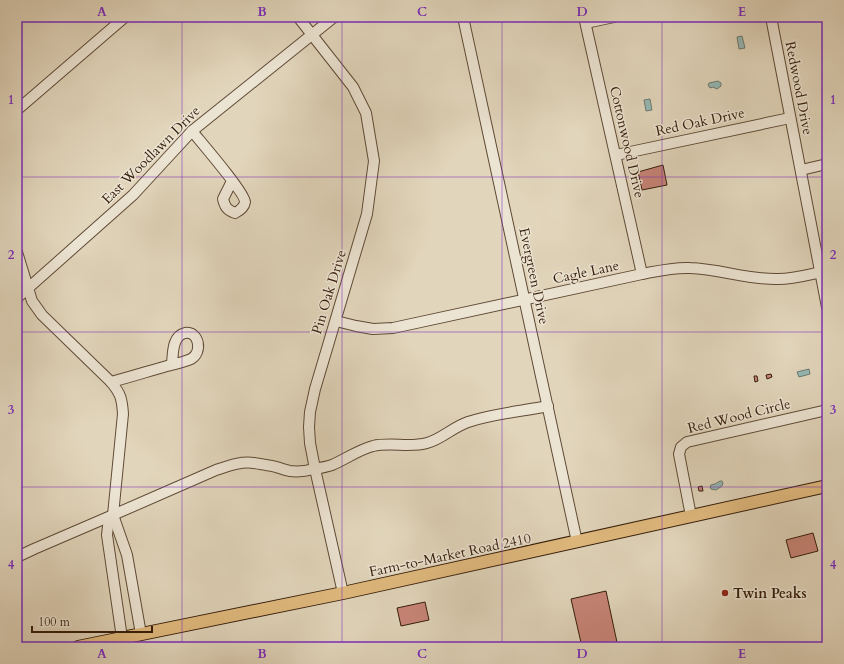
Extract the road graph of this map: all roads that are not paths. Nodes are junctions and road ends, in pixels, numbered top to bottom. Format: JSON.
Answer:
{"nodes":[{"id":1,"x":125,"y":17,"type":"edge"},
{"id":2,"x":298,"y":17,"type":"edge"},
{"id":3,"x":334,"y":17,"type":"edge"},
{"id":4,"x":463,"y":17,"type":"edge"},
{"id":5,"x":614,"y":17,"type":"edge"},
{"id":6,"x":771,"y":17,"type":"edge"},
{"id":7,"x":585,"y":20,"type":"edge"},
{"id":8,"x":312,"y":34,"type":"junction"},
{"id":9,"x":17,"y":110,"type":"edge"},
{"id":10,"x":790,"y":118,"type":"junction"},
{"id":11,"x":192,"y":131,"type":"junction"},
{"id":12,"x":616,"y":155,"type":"junction"},
{"id":13,"x":827,"y":164,"type":"edge"},
{"id":14,"x":801,"y":170,"type":"junction"},
{"id":15,"x":232,"y":181,"type":"dead end"},
{"id":16,"x":17,"y":252,"type":"edge"},
{"id":17,"x":821,"y":272,"type":"junction"},
{"id":18,"x":642,"y":274,"type":"junction"},
{"id":19,"x":28,"y":288,"type":"junction"},
{"id":20,"x":17,"y":298,"type":"edge"},
{"id":21,"x":525,"y":300,"type":"junction"},
{"id":22,"x":827,"y":307,"type":"edge"},
{"id":23,"x":336,"y":321,"type":"junction"},
{"id":24,"x":172,"y":364,"type":"dead end"},
{"id":25,"x":111,"y":382,"type":"junction"},
{"id":26,"x":548,"y":406,"type":"junction"},
{"id":27,"x":827,"y":410,"type":"edge"},
{"id":28,"x":315,"y":469,"type":"junction"},
{"id":29,"x":827,"y":486,"type":"edge"},
{"id":30,"x":113,"y":515,"type":"junction"},
{"id":31,"x":691,"y":516,"type":"junction"},
{"id":32,"x":577,"y":542,"type":"junction"},
{"id":33,"x":17,"y":557,"type":"edge"},
{"id":34,"x":343,"y":593,"type":"junction"},
{"id":35,"x":141,"y":634,"type":"junction"},
{"id":36,"x":122,"y":638,"type":"junction"},
{"id":37,"x":78,"y":647,"type":"edge"}],
"edges":[{"from":1,"to":9,"type":"street"},
{"from":2,"to":8,"type":"street","name":"Pin Oak Drive"},
{"from":3,"to":8,"type":"street","name":"East Woodlawn Drive"},
{"from":4,"to":21,"type":"street","name":"Evergreen Drive"},
{"from":5,"to":7,"type":"street"},
{"from":6,"to":10,"type":"street","name":"Redwood Drive"},
{"from":7,"to":12,"type":"street","name":"Cottonwood Drive"},
{"from":8,"to":11,"type":"street","name":"East Woodlawn Drive"},
{"from":8,"to":23,"type":"street","name":"Pin Oak Drive"},
{"from":10,"to":12,"type":"street","name":"Red Oak Drive"},
{"from":10,"to":14,"type":"street","name":"Redwood Drive"},
{"from":11,"to":15,"type":"street"},
{"from":11,"to":19,"type":"street","name":"East Woodlawn Drive"},
{"from":12,"to":18,"type":"street","name":"Cottonwood Drive"},
{"from":13,"to":14,"type":"street"},
{"from":14,"to":17,"type":"street","name":"Redwood Drive"},
{"from":16,"to":19,"type":"street"},
{"from":17,"to":18,"type":"street","name":"Cagle Lane"},
{"from":17,"to":22,"type":"street","name":"Redwood Drive"},
{"from":18,"to":21,"type":"street","name":"Cagle Lane"},
{"from":19,"to":20,"type":"street","name":"East Woodlawn Drive"},
{"from":19,"to":25,"type":"street"},
{"from":21,"to":23,"type":"street","name":"Cagle Lane"},
{"from":21,"to":26,"type":"street","name":"Evergreen Drive"},
{"from":23,"to":28,"type":"street","name":"Pin Oak Drive"},
{"from":24,"to":25,"type":"street"},
{"from":25,"to":30,"type":"street"},
{"from":26,"to":28,"type":"street"},
{"from":26,"to":32,"type":"street","name":"Evergreen Drive"},
{"from":27,"to":31,"type":"street","name":"Red Wood Circle"},
{"from":28,"to":30,"type":"street"},
{"from":28,"to":34,"type":"street","name":"Pin Oak Drive"},
{"from":29,"to":31,"type":"main road","name":"Farm-to-Market Road 2410"},
{"from":30,"to":33,"type":"street"},
{"from":30,"to":35,"type":"street"},
{"from":30,"to":36,"type":"street"},
{"from":31,"to":32,"type":"main road","name":"Farm-to-Market Road 2410"},
{"from":32,"to":34,"type":"main road","name":"Farm-to-Market Road 2410"},
{"from":34,"to":35,"type":"main road","name":"Farm-to-Market Road 2410"},
{"from":35,"to":36,"type":"main road","name":"Farm-to-Market Road 2410"},
{"from":36,"to":37,"type":"main road","name":"Farm-to-Market Road 2410"}]}
